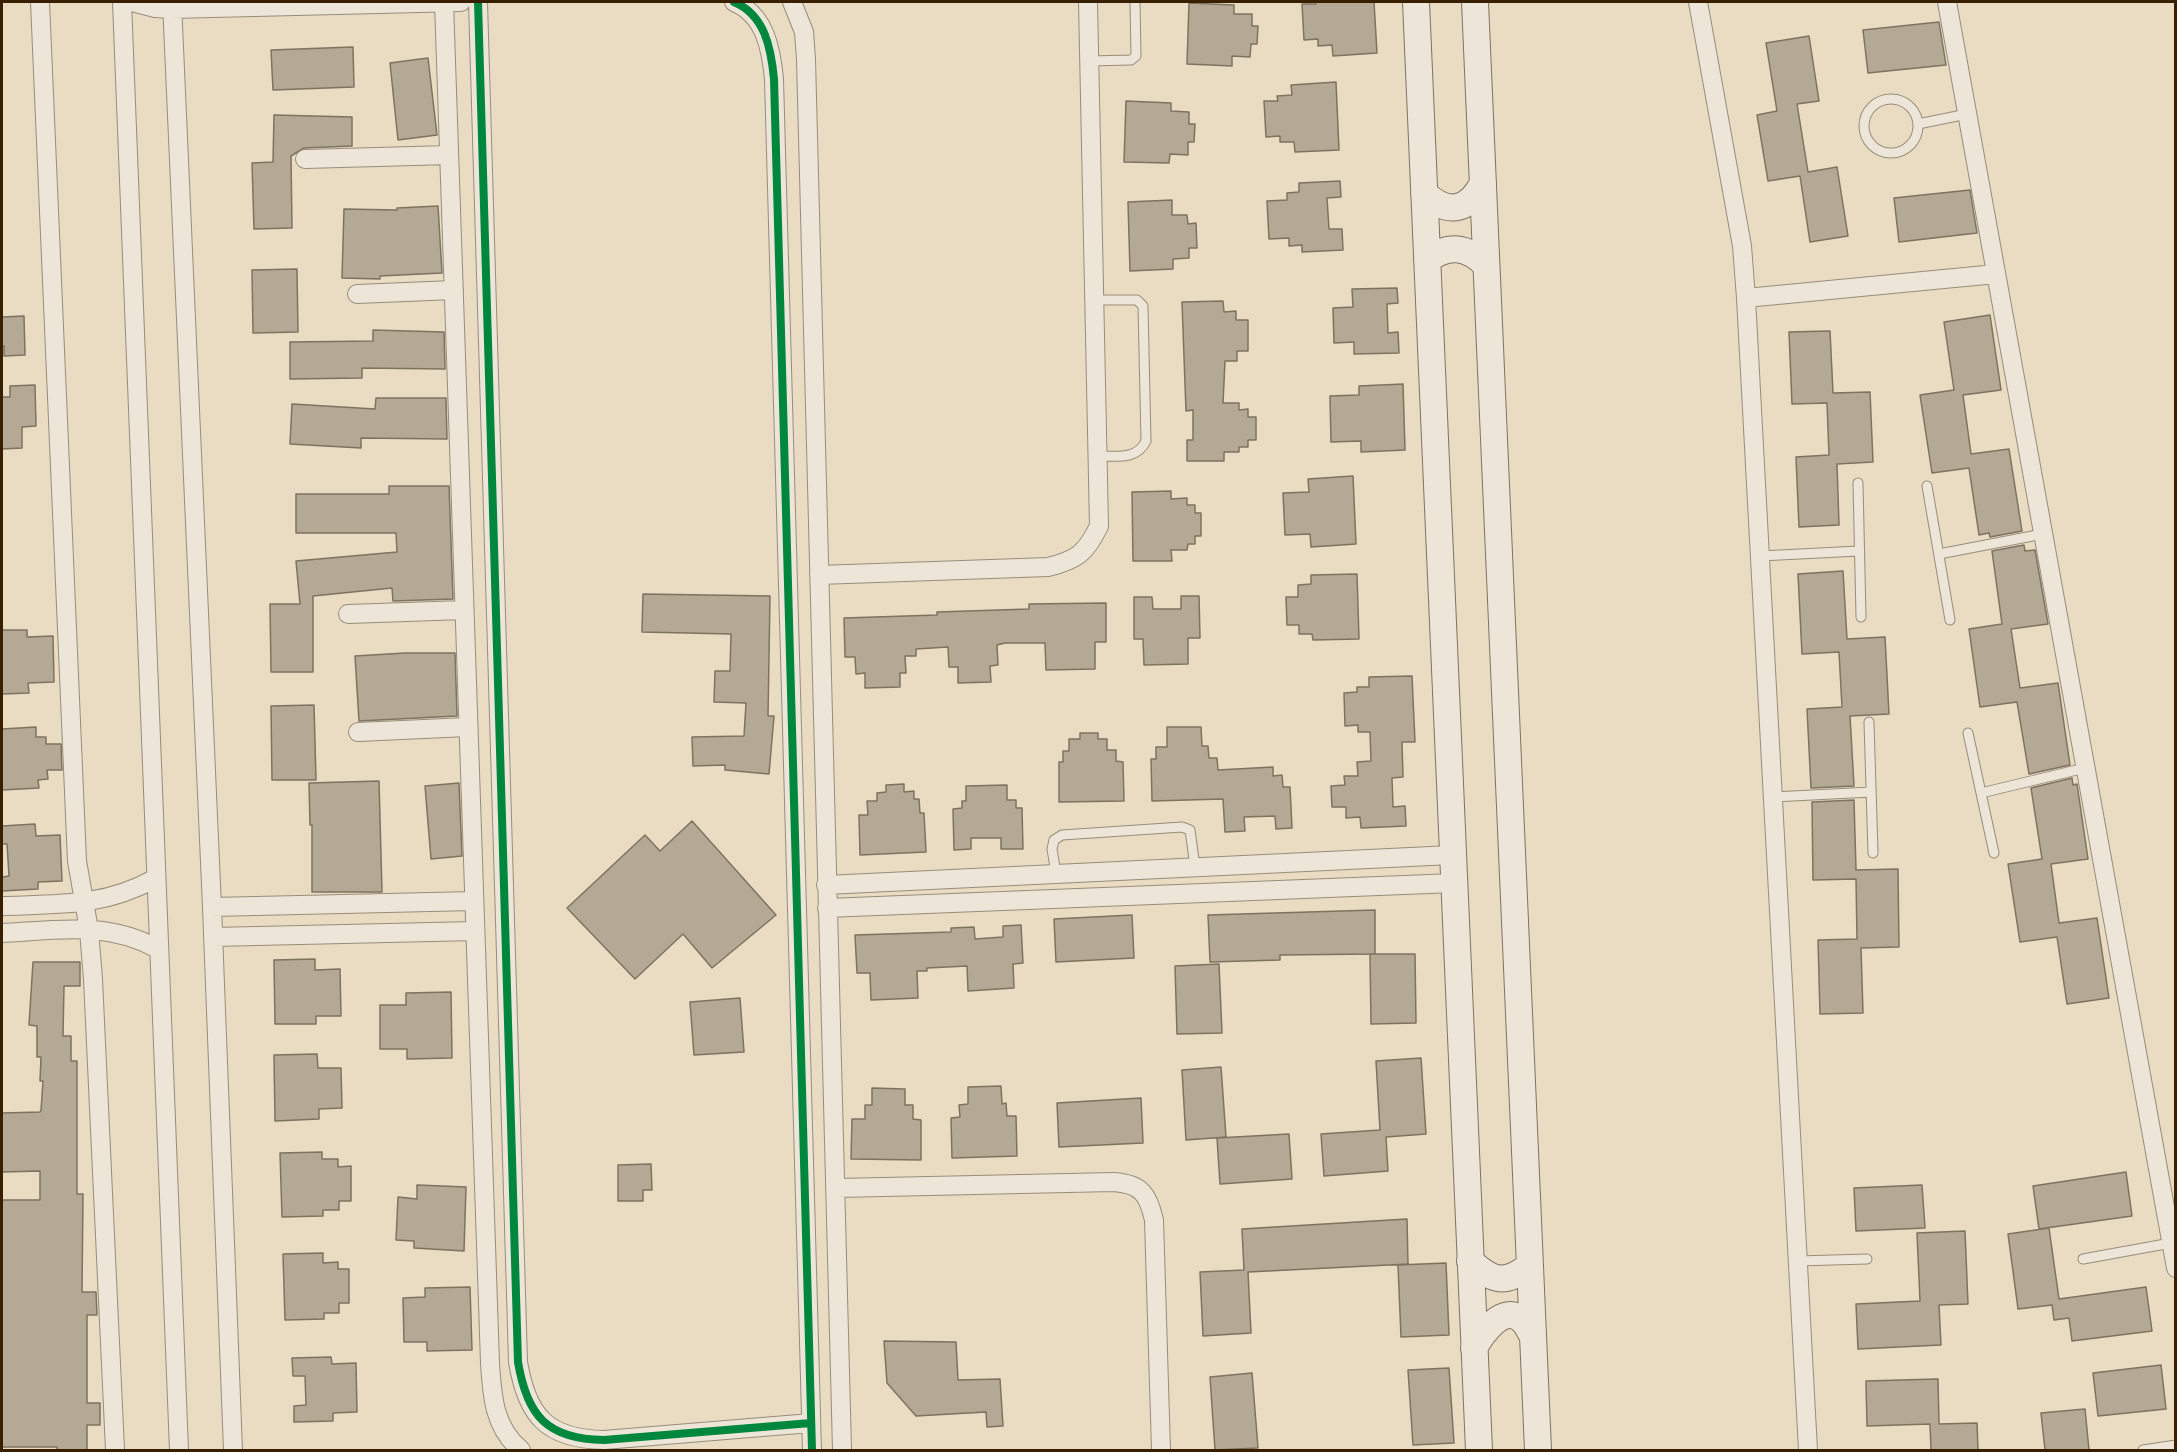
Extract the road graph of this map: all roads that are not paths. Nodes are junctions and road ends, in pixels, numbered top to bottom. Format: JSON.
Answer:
{"nodes":[{"id":1,"x":40,"y":2,"type":"edge"},
{"id":2,"x":122,"y":2,"type":"edge"},
{"id":3,"x":132,"y":2,"type":"edge"},
{"id":4,"x":444,"y":2,"type":"edge"},
{"id":5,"x":461,"y":2,"type":"edge"},
{"id":6,"x":478,"y":2,"type":"edge"},
{"id":7,"x":734,"y":2,"type":"edge"},
{"id":8,"x":792,"y":2,"type":"edge"},
{"id":9,"x":1088,"y":2,"type":"edge"},
{"id":10,"x":1136,"y":2,"type":"edge"},
{"id":11,"x":1416,"y":2,"type":"edge"},
{"id":12,"x":1475,"y":2,"type":"edge"},
{"id":13,"x":1698,"y":2,"type":"edge"},
{"id":14,"x":1947,"y":2,"type":"edge"},
{"id":15,"x":172,"y":5,"type":"edge"},
{"id":16,"x":1089,"y":61,"type":"junction"},
{"id":17,"x":1967,"y":114,"type":"junction"},
{"id":18,"x":1918,"y":124,"type":"junction"},
{"id":19,"x":449,"y":155,"type":"junction"},
{"id":20,"x":305,"y":159,"type":"dead end"},
{"id":21,"x":1483,"y":183,"type":"junction"},
{"id":22,"x":1424,"y":193,"type":"junction"},
{"id":23,"x":1427,"y":261,"type":"junction"},
{"id":24,"x":1486,"y":265,"type":"junction"},
{"id":25,"x":1996,"y":274,"type":"junction"},
{"id":26,"x":454,"y":290,"type":"junction"},
{"id":27,"x":357,"y":294,"type":"dead end"},
{"id":28,"x":1746,"y":298,"type":"junction"},
{"id":29,"x":1095,"y":300,"type":"junction"},
{"id":30,"x":1098,"y":456,"type":"junction"},
{"id":31,"x":1858,"y":483,"type":"dead end"},
{"id":32,"x":1927,"y":486,"type":"dead end"},
{"id":33,"x":2043,"y":534,"type":"junction"},
{"id":34,"x":1859,"y":551,"type":"junction"},
{"id":35,"x":1939,"y":554,"type":"junction"},
{"id":36,"x":1760,"y":556,"type":"junction"},
{"id":37,"x":819,"y":575,"type":"junction"},
{"id":38,"x":464,"y":610,"type":"junction"},
{"id":39,"x":348,"y":614,"type":"dead end"},
{"id":40,"x":1861,"y":617,"type":"dead end"},
{"id":41,"x":1950,"y":620,"type":"dead end"},
{"id":42,"x":498,"y":676,"type":"junction"},
{"id":43,"x":466,"y":677,"type":"junction"},
{"id":44,"x":1869,"y":722,"type":"dead end"},
{"id":45,"x":468,"y":727,"type":"junction"},
{"id":46,"x":357,"y":732,"type":"dead end"},
{"id":47,"x":1968,"y":733,"type":"dead end"},
{"id":48,"x":2085,"y":768,"type":"junction"},
{"id":49,"x":1871,"y":792,"type":"junction"},
{"id":50,"x":1981,"y":794,"type":"junction"},
{"id":51,"x":1773,"y":797,"type":"junction"},
{"id":52,"x":1873,"y":853,"type":"dead end"},
{"id":53,"x":1994,"y":853,"type":"dead end"},
{"id":54,"x":1452,"y":855,"type":"junction"},
{"id":55,"x":1196,"y":867,"type":"junction"},
{"id":56,"x":1056,"y":874,"type":"junction"},
{"id":57,"x":156,"y":878,"type":"junction"},
{"id":58,"x":1454,"y":883,"type":"junction"},
{"id":59,"x":826,"y":885,"type":"junction"},
{"id":60,"x":474,"y":901,"type":"junction"},
{"id":61,"x":84,"y":903,"type":"junction"},
{"id":62,"x":2,"y":906,"type":"edge"},
{"id":63,"x":212,"y":907,"type":"junction"},
{"id":64,"x":827,"y":908,"type":"junction"},
{"id":65,"x":89,"y":930,"type":"junction"},
{"id":66,"x":475,"y":931,"type":"junction"},
{"id":67,"x":2,"y":933,"type":"edge"},
{"id":68,"x":213,"y":937,"type":"junction"},
{"id":69,"x":158,"y":949,"type":"junction"},
{"id":70,"x":512,"y":1150,"type":"junction"},
{"id":71,"x":483,"y":1153,"type":"junction"},
{"id":72,"x":837,"y":1188,"type":"junction"},
{"id":73,"x":2171,"y":1243,"type":"junction"},
{"id":74,"x":1867,"y":1258,"type":"dead end"},
{"id":75,"x":2083,"y":1259,"type":"dead end"},
{"id":76,"x":1470,"y":1261,"type":"junction"},
{"id":77,"x":1798,"y":1261,"type":"junction"},
{"id":78,"x":1530,"y":1265,"type":"junction"},
{"id":79,"x":2175,"y":1268,"type":"edge"},
{"id":80,"x":1533,"y":1337,"type":"junction"},
{"id":81,"x":1474,"y":1348,"type":"junction"},
{"id":82,"x":811,"y":1423,"type":"junction"},
{"id":83,"x":2175,"y":1445,"type":"edge"},
{"id":84,"x":115,"y":1450,"type":"edge"},
{"id":85,"x":180,"y":1450,"type":"edge"},
{"id":86,"x":232,"y":1450,"type":"edge"},
{"id":87,"x":521,"y":1450,"type":"edge"},
{"id":88,"x":812,"y":1450,"type":"edge"},
{"id":89,"x":842,"y":1450,"type":"edge"},
{"id":90,"x":1161,"y":1450,"type":"edge"},
{"id":91,"x":1479,"y":1450,"type":"edge"},
{"id":92,"x":1538,"y":1450,"type":"edge"},
{"id":93,"x":1809,"y":1450,"type":"edge"},
{"id":94,"x":2143,"y":1450,"type":"edge"}],
"edges":[{"from":1,"to":61,"type":"street"},
{"from":2,"to":57,"type":"street"},
{"from":3,"to":15,"type":"street"},
{"from":4,"to":5,"type":"street"},
{"from":4,"to":15,"type":"street"},
{"from":4,"to":19,"type":"street"},
{"from":6,"to":42,"type":"street"},
{"from":7,"to":82,"type":"street"},
{"from":8,"to":37,"type":"street"},
{"from":9,"to":16,"type":"street"},
{"from":10,"to":16,"type":"lane"},
{"from":11,"to":22,"type":"street"},
{"from":12,"to":21,"type":"street"},
{"from":13,"to":28,"type":"street"},
{"from":14,"to":17,"type":"street"},
{"from":15,"to":63,"type":"street"},
{"from":16,"to":29,"type":"street"},
{"from":17,"to":18,"type":"lane"},
{"from":17,"to":25,"type":"street"},
{"from":18,"to":18,"type":"lane"},
{"from":19,"to":20,"type":"street"},
{"from":19,"to":26,"type":"street"},
{"from":21,"to":22,"type":"street"},
{"from":21,"to":24,"type":"street"},
{"from":22,"to":23,"type":"street"},
{"from":23,"to":24,"type":"street"},
{"from":23,"to":54,"type":"street"},
{"from":24,"to":78,"type":"street"},
{"from":25,"to":28,"type":"street"},
{"from":25,"to":33,"type":"street"},
{"from":26,"to":27,"type":"street"},
{"from":26,"to":38,"type":"street"},
{"from":28,"to":36,"type":"street"},
{"from":29,"to":30,"type":"street"},
{"from":29,"to":30,"type":"lane"},
{"from":30,"to":37,"type":"street"},
{"from":31,"to":34,"type":"lane"},
{"from":32,"to":35,"type":"lane"},
{"from":33,"to":35,"type":"lane"},
{"from":33,"to":48,"type":"street"},
{"from":34,"to":36,"type":"lane"},
{"from":34,"to":40,"type":"lane"},
{"from":35,"to":41,"type":"lane"},
{"from":36,"to":51,"type":"street"},
{"from":37,"to":59,"type":"street"},
{"from":38,"to":39,"type":"street"},
{"from":38,"to":43,"type":"street"},
{"from":42,"to":43,"type":"street"},
{"from":42,"to":70,"type":"street"},
{"from":43,"to":45,"type":"street"},
{"from":44,"to":49,"type":"lane"},
{"from":45,"to":46,"type":"street"},
{"from":45,"to":60,"type":"street"},
{"from":47,"to":50,"type":"lane"},
{"from":48,"to":50,"type":"lane"},
{"from":48,"to":73,"type":"street"},
{"from":49,"to":51,"type":"lane"},
{"from":49,"to":52,"type":"lane"},
{"from":50,"to":53,"type":"lane"},
{"from":51,"to":77,"type":"street"},
{"from":54,"to":55,"type":"street"},
{"from":54,"to":58,"type":"street"},
{"from":55,"to":56,"type":"street"},
{"from":55,"to":56,"type":"lane"},
{"from":56,"to":59,"type":"street"},
{"from":57,"to":61,"type":"street"},
{"from":57,"to":69,"type":"street"},
{"from":58,"to":64,"type":"street"},
{"from":58,"to":76,"type":"street"},
{"from":59,"to":64,"type":"street"},
{"from":60,"to":63,"type":"street"},
{"from":60,"to":66,"type":"street"},
{"from":61,"to":62,"type":"street"},
{"from":61,"to":65,"type":"street"},
{"from":63,"to":68,"type":"street"},
{"from":64,"to":72,"type":"street"},
{"from":65,"to":67,"type":"street"},
{"from":65,"to":69,"type":"street"},
{"from":65,"to":84,"type":"street"},
{"from":66,"to":68,"type":"street"},
{"from":66,"to":71,"type":"street"},
{"from":68,"to":86,"type":"street"},
{"from":69,"to":85,"type":"street"},
{"from":70,"to":71,"type":"street"},
{"from":70,"to":82,"type":"street"},
{"from":71,"to":87,"type":"street"},
{"from":72,"to":89,"type":"street"},
{"from":72,"to":90,"type":"street"},
{"from":73,"to":75,"type":"lane"},
{"from":73,"to":79,"type":"street"},
{"from":74,"to":77,"type":"lane"},
{"from":76,"to":78,"type":"street"},
{"from":76,"to":81,"type":"street"},
{"from":77,"to":93,"type":"street"},
{"from":78,"to":80,"type":"street"},
{"from":80,"to":81,"type":"street"},
{"from":80,"to":92,"type":"street"},
{"from":81,"to":91,"type":"street"},
{"from":82,"to":88,"type":"street"},
{"from":83,"to":94,"type":"lane"}]}
